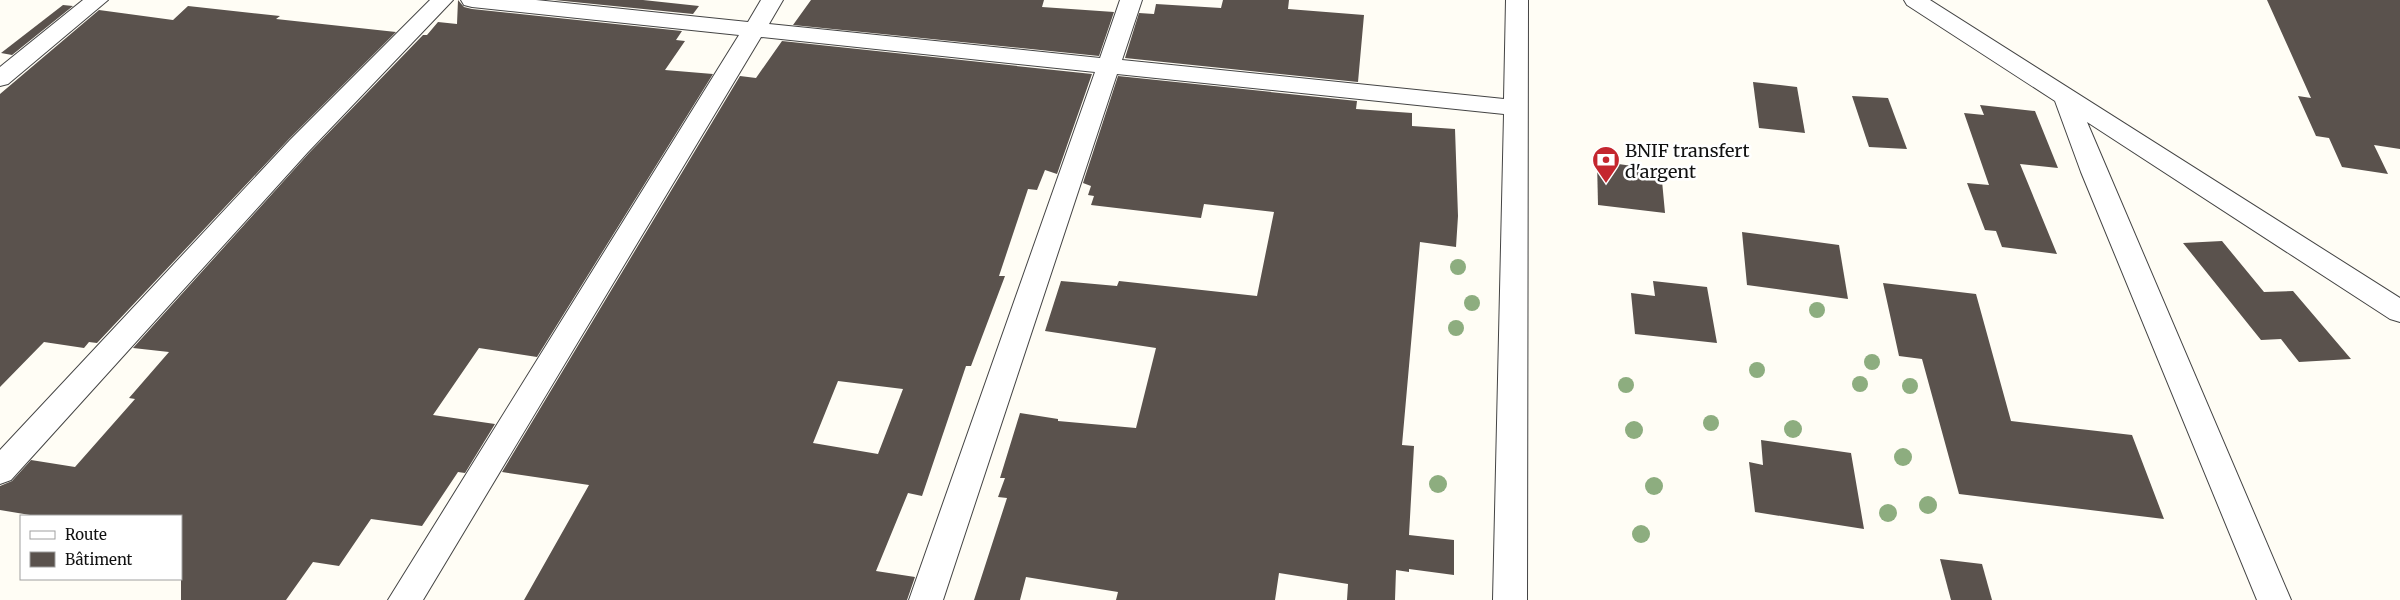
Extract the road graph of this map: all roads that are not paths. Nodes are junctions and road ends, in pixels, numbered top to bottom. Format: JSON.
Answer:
{"nodes":[{"id":1,"x":97,"y":0,"type":"edge"},
{"id":2,"x":442,"y":0,"type":"edge"},
{"id":3,"x":472,"y":0,"type":"edge"},
{"id":4,"x":772,"y":0,"type":"edge"},
{"id":5,"x":1131,"y":0,"type":"edge"},
{"id":6,"x":1517,"y":0,"type":"edge"},
{"id":7,"x":1915,"y":0,"type":"edge"},
{"id":8,"x":752,"y":30,"type":"junction"},
{"id":9,"x":1107,"y":66,"type":"junction"},
{"id":10,"x":0,"y":79,"type":"edge"},
{"id":11,"x":2066,"y":98,"type":"junction"},
{"id":12,"x":1517,"y":108,"type":"junction"},
{"id":13,"x":2400,"y":312,"type":"edge"},
{"id":14,"x":0,"y":471,"type":"edge"},
{"id":15,"x":405,"y":600,"type":"edge"},
{"id":16,"x":926,"y":600,"type":"edge"},
{"id":17,"x":1510,"y":600,"type":"edge"},
{"id":18,"x":2274,"y":600,"type":"edge"}],
"edges":[{"from":1,"to":10,"type":"street"},
{"from":2,"to":14,"type":"street"},
{"from":3,"to":8,"type":"street"},
{"from":4,"to":8,"type":"street"},
{"from":5,"to":9,"type":"street"},
{"from":6,"to":12,"type":"street"},
{"from":7,"to":11,"type":"street"},
{"from":8,"to":9,"type":"street"},
{"from":8,"to":15,"type":"street"},
{"from":9,"to":12,"type":"street"},
{"from":9,"to":16,"type":"street"},
{"from":11,"to":13,"type":"street"},
{"from":11,"to":18,"type":"street"},
{"from":12,"to":17,"type":"street"}]}
